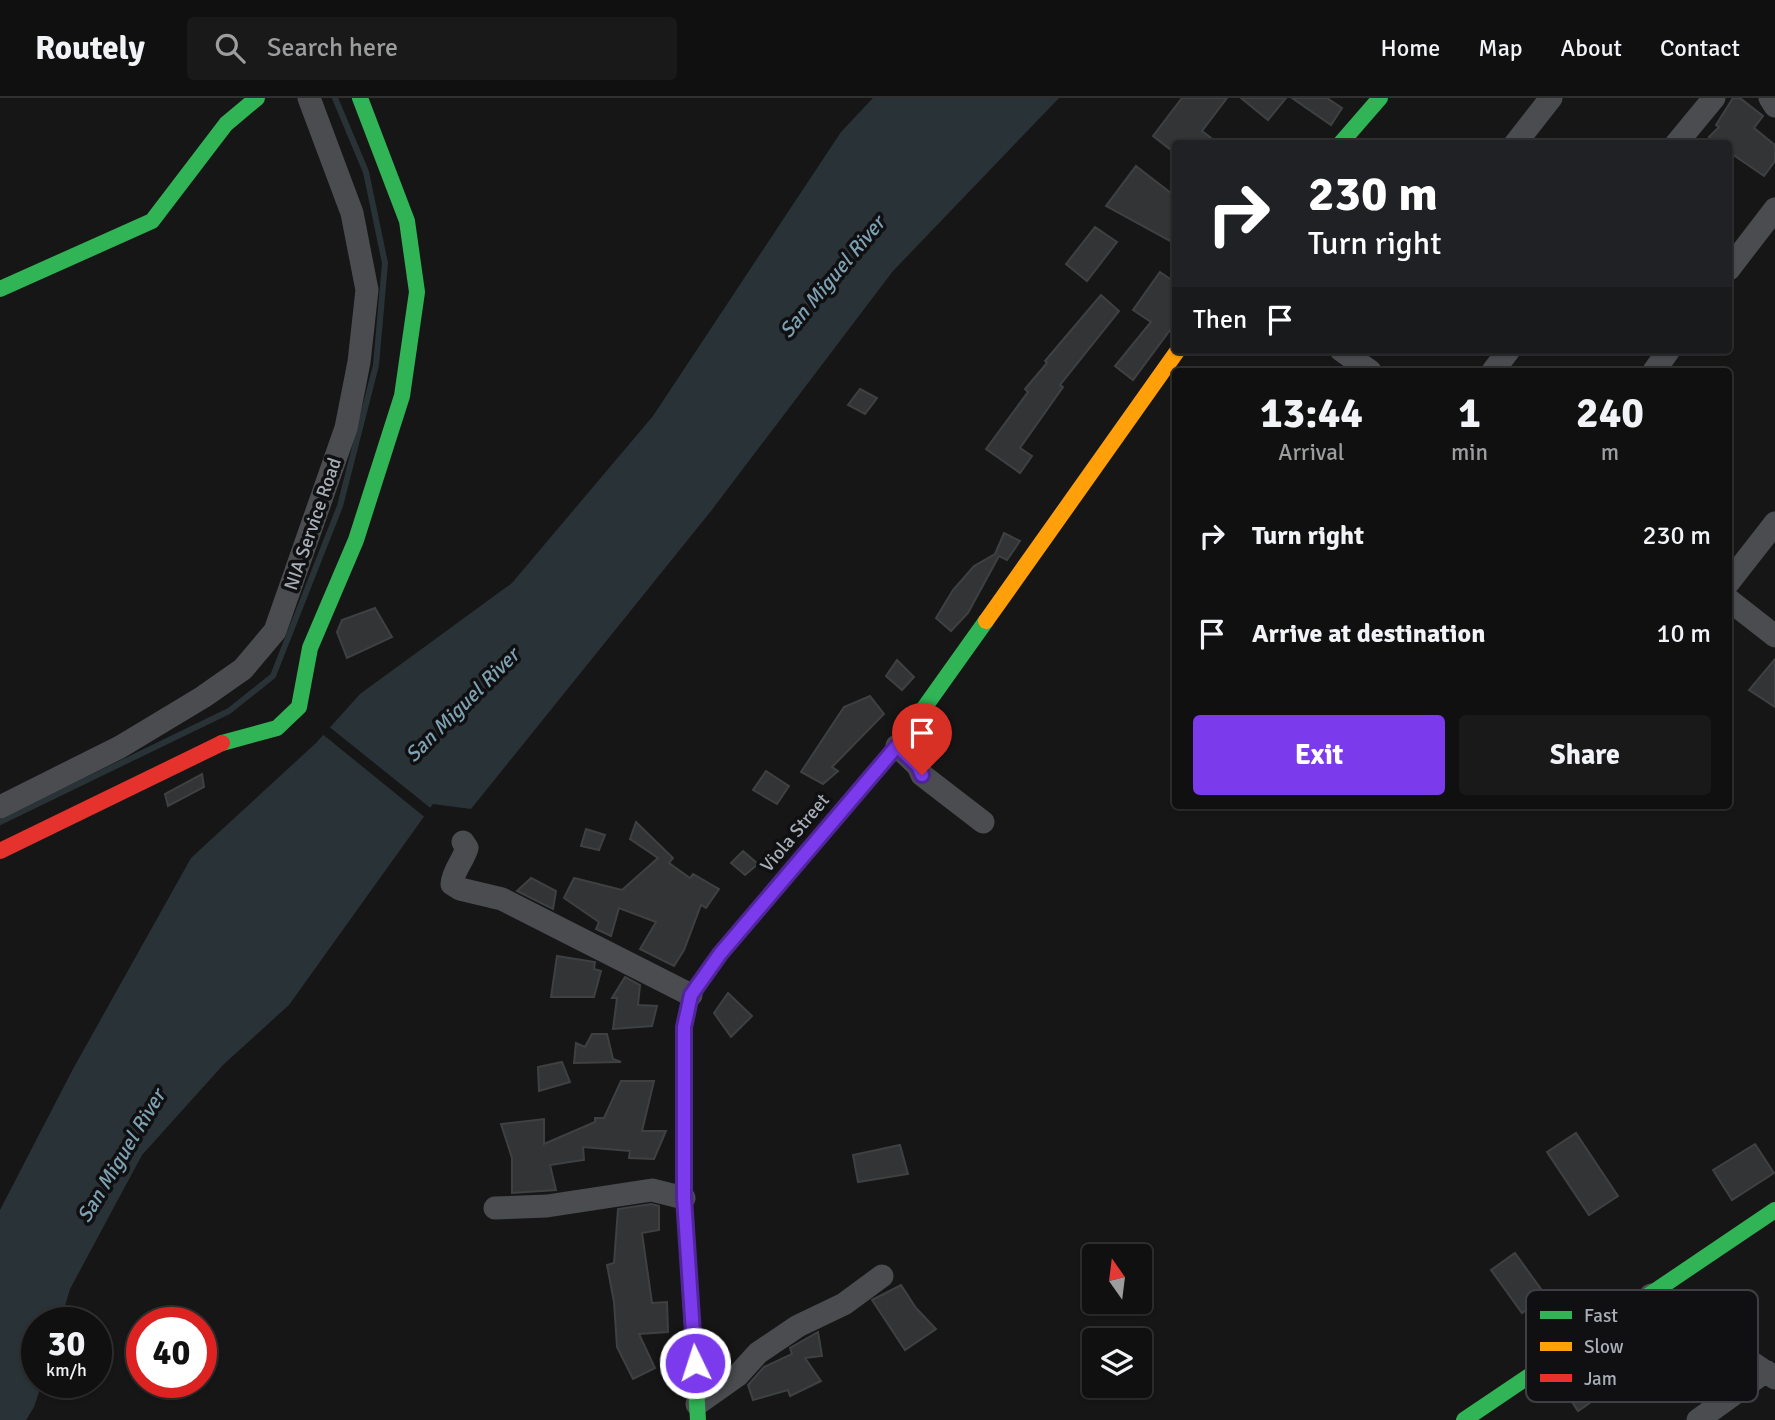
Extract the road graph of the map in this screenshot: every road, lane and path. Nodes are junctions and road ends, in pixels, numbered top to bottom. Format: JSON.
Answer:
{"nodes":[{"id":1,"x":257,"y":98,"type":"edge"},
{"id":2,"x":309,"y":98,"type":"edge"},
{"id":3,"x":360,"y":98,"type":"edge"},
{"id":4,"x":1380,"y":98,"type":"edge"},
{"id":5,"x":1551,"y":98,"type":"edge"},
{"id":6,"x":1714,"y":98,"type":"edge"},
{"id":7,"x":1770,"y":98,"type":"edge"},
{"id":8,"x":1775,"y":106,"type":"edge"},
{"id":9,"x":1343,"y":140,"type":"edge"},
{"id":10,"x":1518,"y":140,"type":"edge"},
{"id":11,"x":1679,"y":140,"type":"edge"},
{"id":12,"x":1775,"y":209,"type":"edge"},
{"id":13,"x":1732,"y":265,"type":"edge"},
{"id":14,"x":0,"y":289,"type":"edge"},
{"id":15,"x":1175,"y":354,"type":"edge"},
{"id":16,"x":1350,"y":354,"type":"edge"},
{"id":17,"x":1506,"y":354,"type":"edge"},
{"id":18,"x":1367,"y":368,"type":"edge"},
{"id":19,"x":1495,"y":368,"type":"edge"},
{"id":20,"x":1775,"y":523,"type":"edge"},
{"id":21,"x":1732,"y":578,"type":"edge"},
{"id":22,"x":1732,"y":602,"type":"edge"},
{"id":23,"x":278,"y":633,"type":"junction"},
{"id":24,"x":1775,"y":636,"type":"edge"},
{"id":25,"x":306,"y":647,"type":"junction"},
{"id":26,"x":897,"y":746,"type":"junction"},
{"id":27,"x":0,"y":807,"type":"edge"},
{"id":28,"x":983,"y":822,"type":"dead end"},
{"id":29,"x":463,"y":842,"type":"dead end"},
{"id":30,"x":0,"y":851,"type":"edge"},
{"id":31,"x":691,"y":995,"type":"junction"},
{"id":32,"x":684,"y":1198,"type":"junction"},
{"id":33,"x":495,"y":1208,"type":"dead end"},
{"id":34,"x":1775,"y":1210,"type":"edge"},
{"id":35,"x":882,"y":1276,"type":"dead end"},
{"id":36,"x":1658,"y":1290,"type":"edge"},
{"id":37,"x":1526,"y":1379,"type":"edge"},
{"id":38,"x":1727,"y":1402,"type":"edge"},
{"id":39,"x":698,"y":1412,"type":"edge"},
{"id":40,"x":1464,"y":1420,"type":"edge"},
{"id":41,"x":1698,"y":1420,"type":"edge"}],
"edges":[{"from":1,"to":14,"type":"main road"},
{"from":2,"to":23,"type":"street","name":"NIA Service Road"},
{"from":3,"to":25,"type":"main road"},
{"from":4,"to":9,"type":"main road"},
{"from":5,"to":10,"type":"street"},
{"from":6,"to":11,"type":"street"},
{"from":7,"to":8,"type":"street"},
{"from":12,"to":13,"type":"street"},
{"from":15,"to":26,"type":"main road","name":"Viola Street"},
{"from":16,"to":18,"type":"street"},
{"from":17,"to":19,"type":"street"},
{"from":20,"to":21,"type":"street"},
{"from":22,"to":24,"type":"street"},
{"from":23,"to":25,"type":"street"},
{"from":23,"to":27,"type":"street","name":"NIA Service Road"},
{"from":25,"to":30,"type":"main road"},
{"from":26,"to":28,"type":"street"},
{"from":26,"to":31,"type":"main road","name":"Viola Street"},
{"from":29,"to":31,"type":"street"},
{"from":31,"to":32,"type":"main road","name":"Viola Street"},
{"from":32,"to":33,"type":"street"},
{"from":32,"to":39,"type":"main road","name":"Viola Street"},
{"from":34,"to":36,"type":"main road"},
{"from":35,"to":39,"type":"street"},
{"from":37,"to":40,"type":"main road"},
{"from":38,"to":41,"type":"street"}]}
